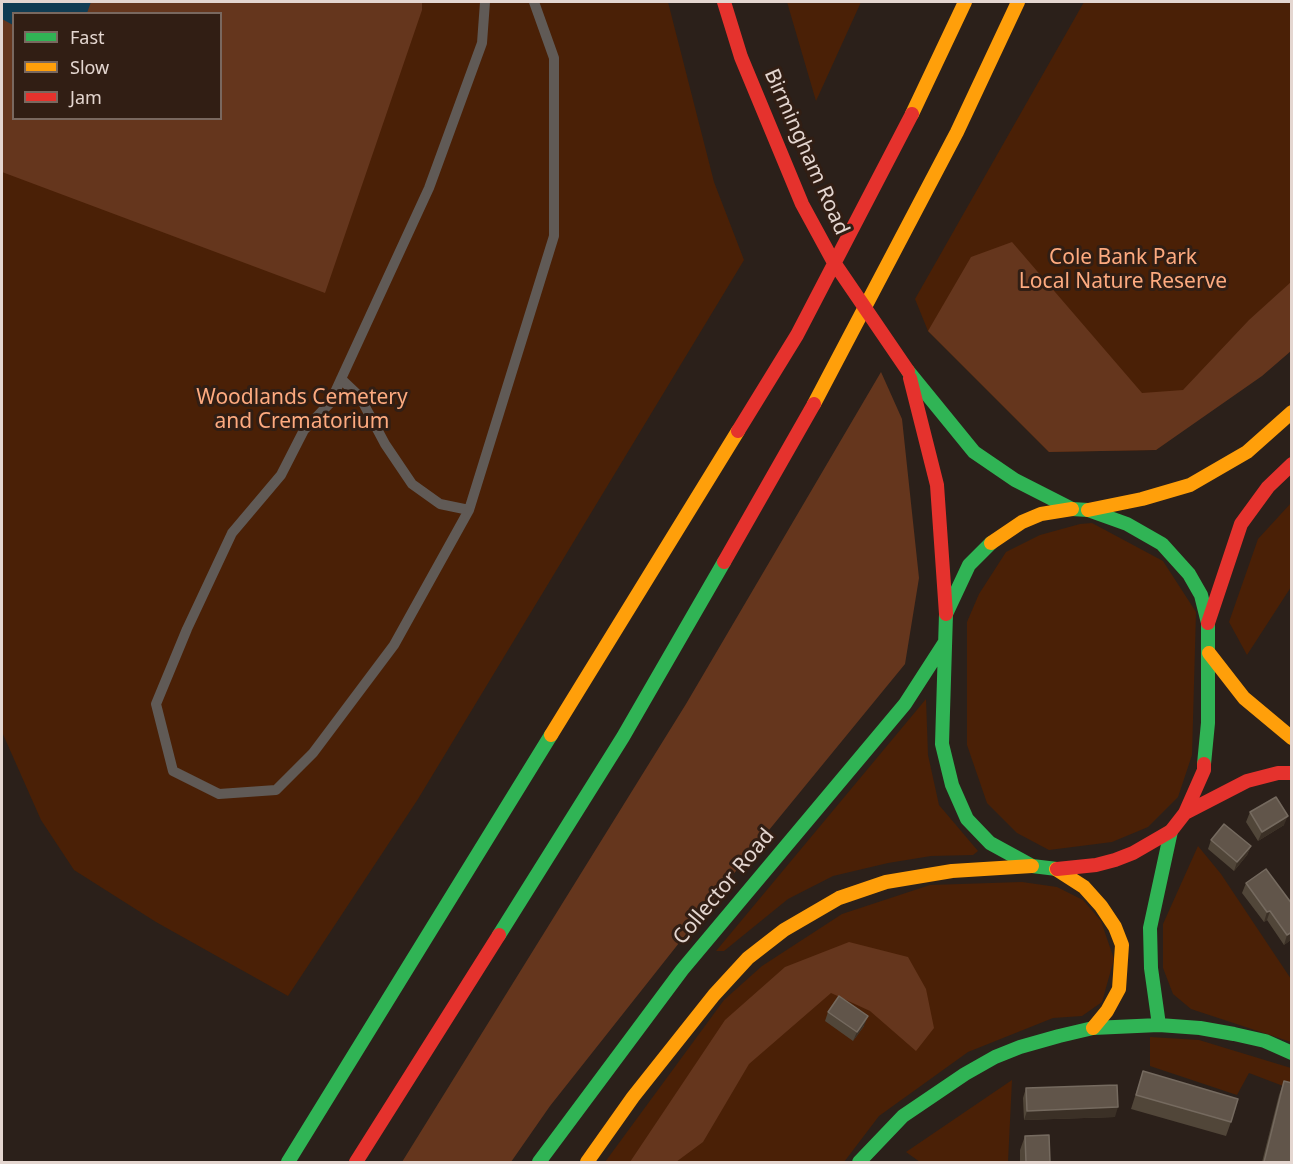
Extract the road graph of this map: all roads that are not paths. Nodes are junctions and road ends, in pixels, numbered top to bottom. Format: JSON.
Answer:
{"nodes":[{"id":1,"x":485,"y":2,"type":"edge"},
{"id":2,"x":534,"y":2,"type":"edge"},
{"id":3,"x":724,"y":2,"type":"edge"},
{"id":4,"x":965,"y":2,"type":"edge"},
{"id":5,"x":1018,"y":2,"type":"edge"},
{"id":6,"x":908,"y":371,"type":"junction"},
{"id":7,"x":341,"y":379,"type":"junction"},
{"id":8,"x":1292,"y":412,"type":"edge"},
{"id":9,"x":1292,"y":464,"type":"edge"},
{"id":10,"x":1071,"y":509,"type":"junction"},
{"id":11,"x":469,"y":510,"type":"junction"},
{"id":12,"x":1088,"y":510,"type":"junction"},
{"id":13,"x":946,"y":614,"type":"junction"},
{"id":14,"x":1208,"y":623,"type":"junction"},
{"id":15,"x":945,"y":642,"type":"junction"},
{"id":16,"x":1209,"y":653,"type":"junction"},
{"id":17,"x":1292,"y":738,"type":"edge"},
{"id":18,"x":1292,"y":773,"type":"edge"},
{"id":19,"x":1185,"y":813,"type":"junction"},
{"id":20,"x":1172,"y":831,"type":"junction"},
{"id":21,"x":1032,"y":866,"type":"junction"},
{"id":22,"x":1056,"y":869,"type":"junction"},
{"id":23,"x":1159,"y":1025,"type":"junction"},
{"id":24,"x":1093,"y":1028,"type":"junction"},
{"id":25,"x":1292,"y":1053,"type":"edge"},
{"id":26,"x":288,"y":1162,"type":"edge"},
{"id":27,"x":356,"y":1162,"type":"edge"},
{"id":28,"x":539,"y":1162,"type":"edge"},
{"id":29,"x":587,"y":1162,"type":"edge"},
{"id":30,"x":859,"y":1162,"type":"edge"}],
"edges":[{"from":1,"to":7,"type":"lane"},
{"from":2,"to":11,"type":"lane"},
{"from":3,"to":6,"type":"main road","name":"Birmingham Road"},
{"from":4,"to":26,"type":"main road"},
{"from":5,"to":27,"type":"main road"},
{"from":6,"to":10,"type":"main road","name":"Birmingham Road"},
{"from":6,"to":13,"type":"main road","name":"Birmingham Road"},
{"from":7,"to":11,"type":"lane"},
{"from":7,"to":11,"type":"lane"},
{"from":8,"to":12,"type":"main road"},
{"from":9,"to":14,"type":"main road"},
{"from":10,"to":12,"type":"main road"},
{"from":10,"to":13,"type":"main road"},
{"from":12,"to":14,"type":"main road"},
{"from":13,"to":15,"type":"main road","name":"Birmingham Road"},
{"from":14,"to":16,"type":"main road"},
{"from":15,"to":21,"type":"main road","name":"Birmingham Road"},
{"from":15,"to":28,"type":"main road","name":"Collector Road"},
{"from":16,"to":17,"type":"main road"},
{"from":16,"to":19,"type":"main road"},
{"from":18,"to":19,"type":"main road"},
{"from":19,"to":20,"type":"main road"},
{"from":20,"to":22,"type":"main road"},
{"from":20,"to":23,"type":"main road"},
{"from":21,"to":22,"type":"main road"},
{"from":21,"to":29,"type":"main road"},
{"from":22,"to":24,"type":"main road"},
{"from":23,"to":24,"type":"main road"},
{"from":23,"to":25,"type":"main road"},
{"from":24,"to":30,"type":"main road"}]}
